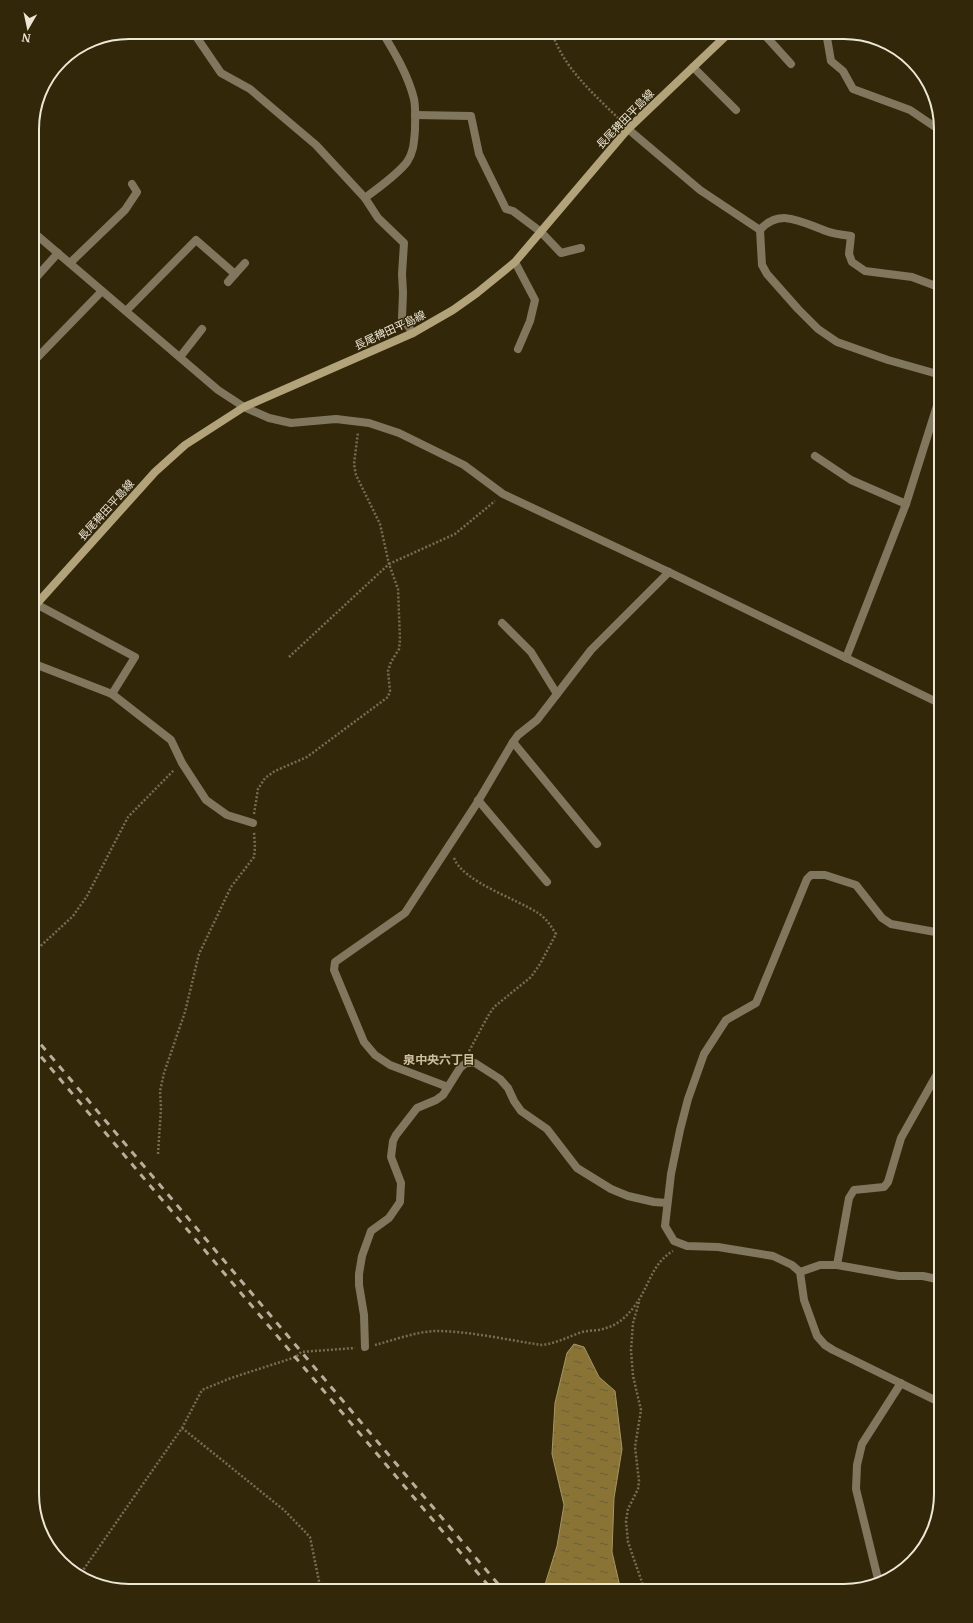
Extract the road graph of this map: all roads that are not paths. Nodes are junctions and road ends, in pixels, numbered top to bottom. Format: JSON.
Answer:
{"nodes":[{"id":1,"x":198,"y":39,"type":"edge"},
{"id":2,"x":386,"y":39,"type":"edge"},
{"id":3,"x":723,"y":39,"type":"edge"},
{"id":4,"x":768,"y":39,"type":"edge"},
{"id":5,"x":827,"y":39,"type":"edge"},
{"id":6,"x":791,"y":64,"type":"dead end"},
{"id":7,"x":693,"y":67,"type":"junction"},
{"id":8,"x":736,"y":110,"type":"dead end"},
{"id":9,"x":415,"y":115,"type":"junction"},
{"id":10,"x":934,"y":127,"type":"edge"},
{"id":11,"x":628,"y":129,"type":"junction"},
{"id":12,"x":132,"y":184,"type":"dead end"},
{"id":13,"x":365,"y":198,"type":"junction"},
{"id":14,"x":760,"y":230,"type":"junction"},
{"id":15,"x":541,"y":232,"type":"junction"},
{"id":16,"x":39,"y":237,"type":"edge"},
{"id":17,"x":581,"y":248,"type":"dead end"},
{"id":18,"x":58,"y":253,"type":"junction"},
{"id":19,"x":515,"y":262,"type":"junction"},
{"id":20,"x":70,"y":263,"type":"junction"},
{"id":21,"x":245,"y":263,"type":"dead end"},
{"id":22,"x":39,"y":274,"type":"edge"},
{"id":23,"x":235,"y":274,"type":"junction"},
{"id":24,"x":228,"y":282,"type":"dead end"},
{"id":25,"x":934,"y":285,"type":"edge"},
{"id":26,"x":102,"y":291,"type":"junction"},
{"id":27,"x":126,"y":312,"type":"junction"},
{"id":28,"x":202,"y":329,"type":"dead end"},
{"id":29,"x":413,"y":333,"type":"junction"},
{"id":30,"x":518,"y":349,"type":"dead end"},
{"id":31,"x":39,"y":356,"type":"edge"},
{"id":32,"x":180,"y":357,"type":"junction"},
{"id":33,"x":934,"y":373,"type":"edge"},
{"id":34,"x":244,"y":407,"type":"junction"},
{"id":35,"x":934,"y":415,"type":"edge"},
{"id":36,"x":815,"y":456,"type":"dead end"},
{"id":37,"x":906,"y":504,"type":"junction"},
{"id":38,"x":669,"y":572,"type":"junction"},
{"id":39,"x":39,"y":601,"type":"edge"},
{"id":40,"x":39,"y":609,"type":"edge"},
{"id":41,"x":502,"y":623,"type":"dead end"},
{"id":42,"x":846,"y":658,"type":"junction"},
{"id":43,"x":39,"y":666,"type":"edge"},
{"id":44,"x":112,"y":694,"type":"junction"},
{"id":45,"x":557,"y":694,"type":"junction"},
{"id":46,"x":934,"y":701,"type":"edge"},
{"id":47,"x":513,"y":742,"type":"junction"},
{"id":48,"x":478,"y":800,"type":"junction"},
{"id":49,"x":253,"y":823,"type":"road end"},
{"id":50,"x":597,"y":844,"type":"dead end"},
{"id":51,"x":547,"y":882,"type":"dead end"},
{"id":52,"x":934,"y":932,"type":"edge"},
{"id":53,"x":934,"y":1079,"type":"edge"},
{"id":54,"x":448,"y":1087,"type":"junction"},
{"id":55,"x":667,"y":1203,"type":"junction"},
{"id":56,"x":838,"y":1265,"type":"junction"},
{"id":57,"x":800,"y":1272,"type":"junction"},
{"id":58,"x":934,"y":1278,"type":"edge"},
{"id":59,"x":365,"y":1347,"type":"road end"},
{"id":60,"x":901,"y":1383,"type":"junction"},
{"id":61,"x":934,"y":1400,"type":"edge"},
{"id":62,"x":878,"y":1577,"type":"edge"}],
"edges":[{"from":1,"to":13,"type":"street"},
{"from":2,"to":9,"type":"street"},
{"from":3,"to":7,"type":"main road","name":"長尾稗田平島線"},
{"from":4,"to":6,"type":"street"},
{"from":5,"to":10,"type":"street"},
{"from":7,"to":8,"type":"street"},
{"from":7,"to":11,"type":"main road","name":"長尾稗田平島線"},
{"from":9,"to":13,"type":"street"},
{"from":9,"to":15,"type":"street"},
{"from":11,"to":14,"type":"street"},
{"from":11,"to":15,"type":"main road","name":"長尾稗田平島線"},
{"from":12,"to":20,"type":"street"},
{"from":13,"to":29,"type":"street"},
{"from":14,"to":25,"type":"street"},
{"from":14,"to":33,"type":"street"},
{"from":15,"to":17,"type":"street"},
{"from":15,"to":19,"type":"main road","name":"長尾稗田平島線"},
{"from":16,"to":18,"type":"street"},
{"from":18,"to":20,"type":"street"},
{"from":18,"to":22,"type":"street"},
{"from":19,"to":29,"type":"main road","name":"長尾稗田平島線"},
{"from":19,"to":30,"type":"street"},
{"from":20,"to":26,"type":"street"},
{"from":21,"to":23,"type":"street"},
{"from":23,"to":24,"type":"street"},
{"from":23,"to":27,"type":"street"},
{"from":26,"to":27,"type":"street"},
{"from":26,"to":31,"type":"street"},
{"from":27,"to":32,"type":"street"},
{"from":28,"to":32,"type":"street"},
{"from":29,"to":34,"type":"main road","name":"長尾稗田平島線"},
{"from":32,"to":34,"type":"street"},
{"from":34,"to":38,"type":"street"},
{"from":34,"to":39,"type":"main road","name":"長尾稗田平島線"},
{"from":35,"to":37,"type":"street"},
{"from":36,"to":37,"type":"street"},
{"from":37,"to":42,"type":"street"},
{"from":38,"to":42,"type":"street"},
{"from":38,"to":45,"type":"street"},
{"from":40,"to":44,"type":"street"},
{"from":41,"to":45,"type":"street"},
{"from":42,"to":46,"type":"street"},
{"from":43,"to":44,"type":"street"},
{"from":44,"to":49,"type":"street"},
{"from":45,"to":47,"type":"street"},
{"from":47,"to":48,"type":"street"},
{"from":47,"to":50,"type":"street"},
{"from":48,"to":51,"type":"street"},
{"from":48,"to":54,"type":"street"},
{"from":52,"to":55,"type":"street"},
{"from":53,"to":56,"type":"street"},
{"from":54,"to":55,"type":"street"},
{"from":54,"to":59,"type":"street"},
{"from":55,"to":57,"type":"street"},
{"from":56,"to":57,"type":"street"},
{"from":56,"to":58,"type":"street"},
{"from":57,"to":60,"type":"street"},
{"from":60,"to":61,"type":"street"},
{"from":60,"to":62,"type":"street"}]}
